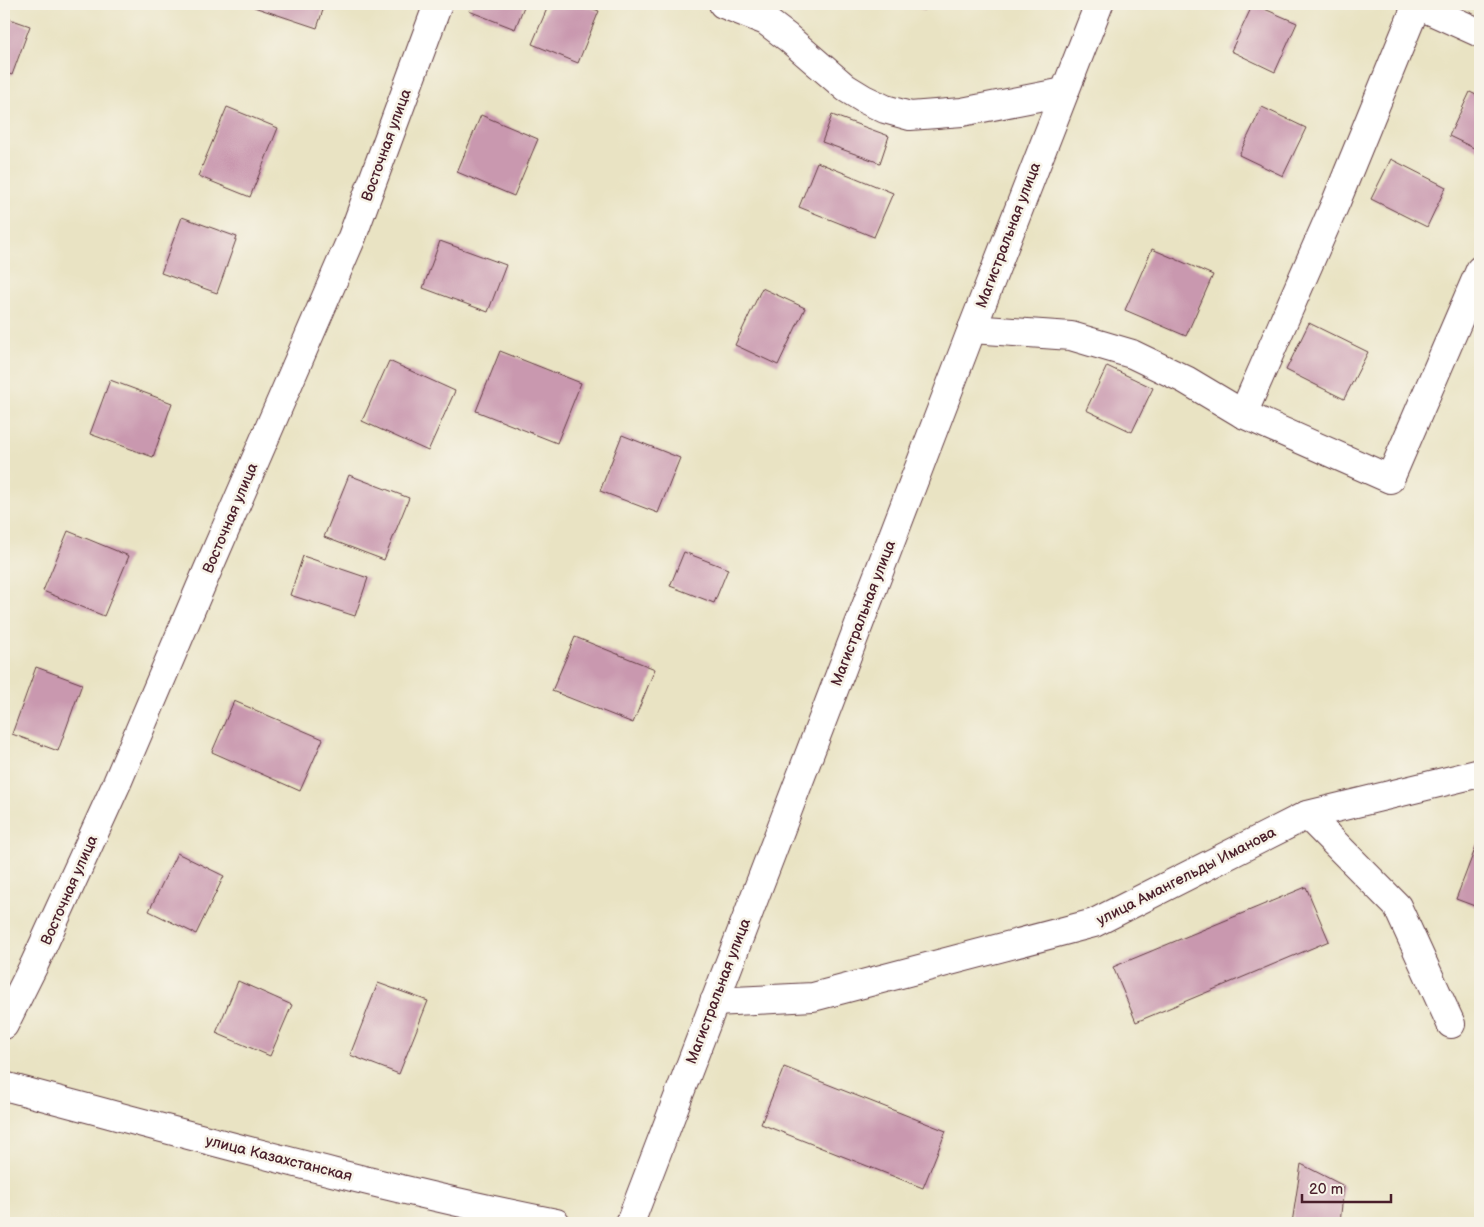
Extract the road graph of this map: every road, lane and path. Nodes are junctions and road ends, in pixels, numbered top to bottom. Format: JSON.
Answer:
{"nodes":[{"id":1,"x":438,"y":4,"type":"edge"},
{"id":2,"x":723,"y":4,"type":"edge"},
{"id":3,"x":1099,"y":4,"type":"edge"},
{"id":4,"x":1417,"y":4,"type":"edge"},
{"id":5,"x":1480,"y":33,"type":"edge"},
{"id":6,"x":1064,"y":92,"type":"junction"},
{"id":7,"x":1480,"y":270,"type":"edge"},
{"id":8,"x":972,"y":329,"type":"junction"},
{"id":9,"x":1243,"y":414,"type":"junction"},
{"id":10,"x":1480,"y":773,"type":"edge"},
{"id":11,"x":1307,"y":814,"type":"junction"},
{"id":12,"x":714,"y":1002,"type":"junction"},
{"id":13,"x":1451,"y":1024,"type":"dead end"},
{"id":14,"x":4,"y":1025,"type":"edge"},
{"id":15,"x":4,"y":1086,"type":"edge"},
{"id":16,"x":556,"y":1223,"type":"edge"},
{"id":17,"x":630,"y":1223,"type":"edge"}],
"edges":[{"from":1,"to":14,"type":"street","name":"Восточная улица"},
{"from":2,"to":6,"type":"street"},
{"from":3,"to":6,"type":"street","name":"Магистральная улица"},
{"from":4,"to":5,"type":"street"},
{"from":4,"to":9,"type":"street"},
{"from":6,"to":8,"type":"street","name":"Магистральная улица"},
{"from":7,"to":9,"type":"street"},
{"from":8,"to":9,"type":"street"},
{"from":8,"to":12,"type":"street","name":"Магистральная улица"},
{"from":10,"to":11,"type":"street","name":"улица Амангельды Иманова"},
{"from":11,"to":12,"type":"street","name":"улица Амангельды Иманова"},
{"from":11,"to":13,"type":"street"},
{"from":12,"to":17,"type":"street","name":"Магистральная улица"},
{"from":15,"to":16,"type":"street","name":"улица Казахстанская"}]}
